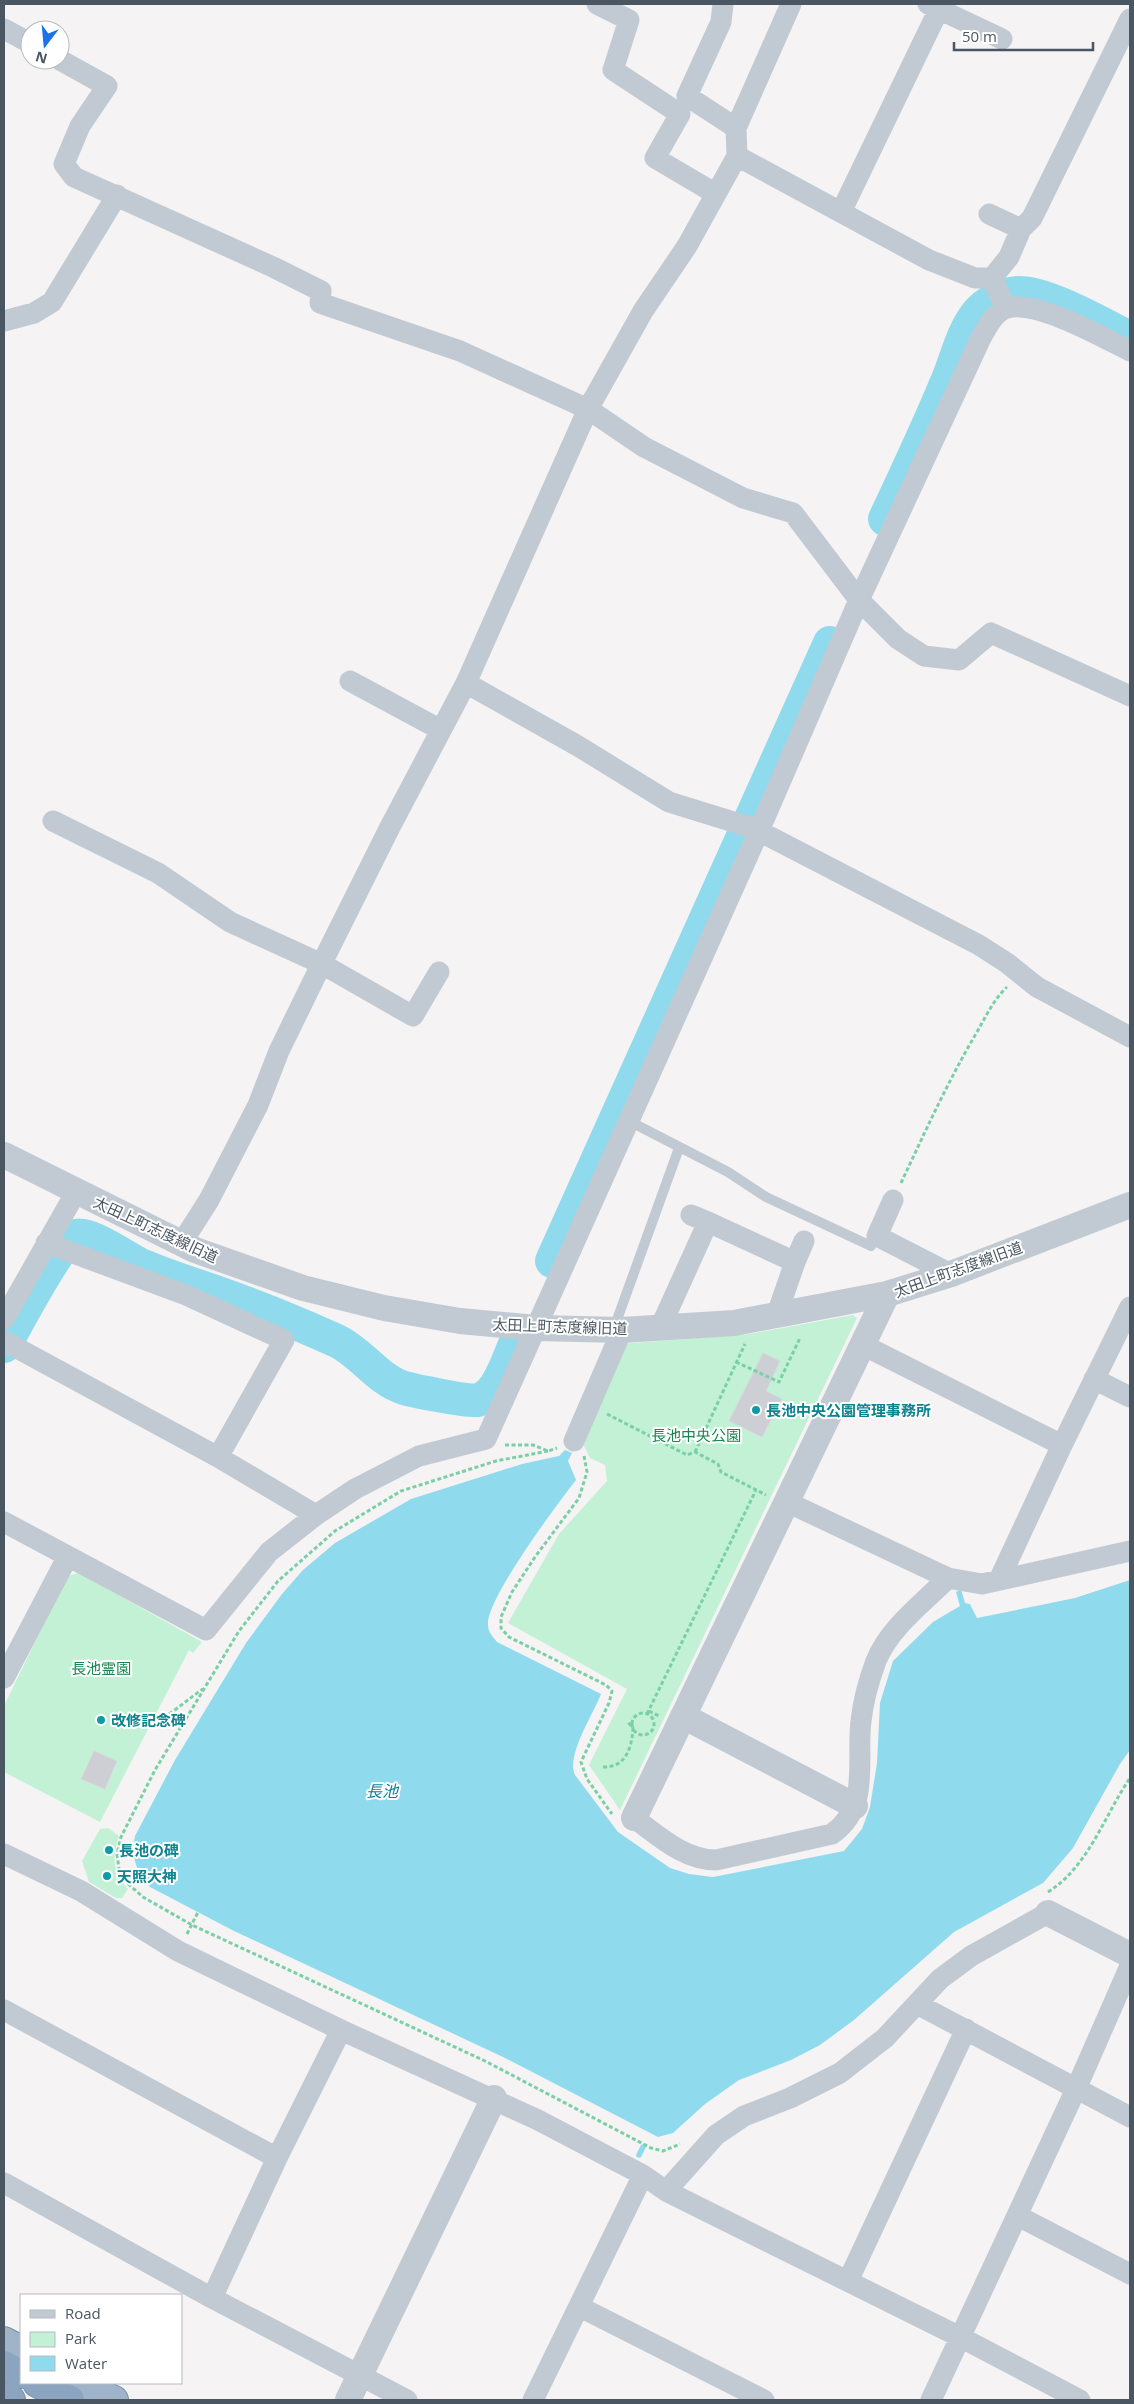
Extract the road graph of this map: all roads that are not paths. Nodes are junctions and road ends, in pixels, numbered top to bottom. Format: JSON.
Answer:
{"nodes":[{"id":1,"x":597,"y":4,"type":"edge"},
{"id":2,"x":723,"y":4,"type":"edge"},
{"id":3,"x":791,"y":4,"type":"edge"},
{"id":4,"x":934,"y":6,"type":"edge"},
{"id":5,"x":1130,"y":19,"type":"edge"},
{"id":6,"x":4,"y":28,"type":"edge"},
{"id":7,"x":20,"y":37,"type":"edge"},
{"id":8,"x":1002,"y":39,"type":"dead end"},
{"id":9,"x":70,"y":66,"type":"edge"},
{"id":10,"x":736,"y":128,"type":"junction"},
{"id":11,"x":737,"y":156,"type":"junction"},
{"id":12,"x":716,"y":194,"type":"junction"},
{"id":13,"x":117,"y":195,"type":"junction"},
{"id":14,"x":841,"y":212,"type":"junction"},
{"id":15,"x":989,"y":214,"type":"dead end"},
{"id":16,"x":1021,"y":229,"type":"junction"},
{"id":17,"x":994,"y":283,"type":"junction"},
{"id":18,"x":1006,"y":308,"type":"junction"},
{"id":19,"x":4,"y":322,"type":"edge"},
{"id":20,"x":1130,"y":351,"type":"edge"},
{"id":21,"x":588,"y":409,"type":"junction"},
{"id":22,"x":859,"y":600,"type":"junction"},
{"id":23,"x":350,"y":681,"type":"dead end"},
{"id":24,"x":466,"y":683,"type":"junction"},
{"id":25,"x":1130,"y":696,"type":"edge"},
{"id":26,"x":441,"y":730,"type":"junction"},
{"id":27,"x":53,"y":821,"type":"dead end"},
{"id":28,"x":750,"y":828,"type":"junction"},
{"id":29,"x":322,"y":964,"type":"junction"},
{"id":30,"x":438,"y":972,"type":"dead end"},
{"id":31,"x":1130,"y":1037,"type":"edge"},
{"id":32,"x":629,"y":1121,"type":"junction"},
{"id":33,"x":679,"y":1148,"type":"junction"},
{"id":34,"x":4,"y":1155,"type":"edge"},
{"id":35,"x":76,"y":1192,"type":"junction"},
{"id":36,"x":893,"y":1200,"type":"road end"},
{"id":37,"x":1130,"y":1205,"type":"edge"},
{"id":38,"x":877,"y":1236,"type":"junction"},
{"id":39,"x":804,"y":1241,"type":"dead end"},
{"id":40,"x":181,"y":1244,"type":"junction"},
{"id":41,"x":56,"y":1247,"type":"junction"},
{"id":42,"x":795,"y":1262,"type":"junction"},
{"id":43,"x":951,"y":1274,"type":"junction"},
{"id":44,"x":888,"y":1294,"type":"junction"},
{"id":45,"x":1130,"y":1307,"type":"edge"},
{"id":46,"x":777,"y":1314,"type":"junction"},
{"id":47,"x":4,"y":1319,"type":"edge"},
{"id":48,"x":536,"y":1328,"type":"junction"},
{"id":49,"x":660,"y":1328,"type":"junction"},
{"id":50,"x":617,"y":1330,"type":"junction"},
{"id":51,"x":7,"y":1343,"type":"edge"},
{"id":52,"x":863,"y":1345,"type":"junction"},
{"id":53,"x":1094,"y":1379,"type":"junction"},
{"id":54,"x":1130,"y":1397,"type":"edge"},
{"id":55,"x":574,"y":1441,"type":"road end"},
{"id":56,"x":1062,"y":1445,"type":"junction"},
{"id":57,"x":218,"y":1457,"type":"junction"},
{"id":58,"x":779,"y":1500,"type":"junction"},
{"id":59,"x":316,"y":1515,"type":"junction"},
{"id":60,"x":4,"y":1522,"type":"edge"},
{"id":61,"x":1130,"y":1552,"type":"edge"},
{"id":62,"x":68,"y":1556,"type":"junction"},
{"id":63,"x":948,"y":1578,"type":"junction"},
{"id":64,"x":999,"y":1580,"type":"junction"},
{"id":65,"x":4,"y":1678,"type":"edge"},
{"id":66,"x":674,"y":1717,"type":"junction"},
{"id":67,"x":854,"y":1806,"type":"junction"},
{"id":68,"x":624,"y":1818,"type":"joint"},
{"id":69,"x":4,"y":1854,"type":"edge"},
{"id":70,"x":1046,"y":1904,"type":"joint"},
{"id":71,"x":1130,"y":1955,"type":"edge"},
{"id":72,"x":1130,"y":1966,"type":"edge"},
{"id":73,"x":917,"y":2004,"type":"junction"},
{"id":74,"x":4,"y":2010,"type":"edge"},
{"id":75,"x":966,"y":2029,"type":"junction"},
{"id":76,"x":341,"y":2030,"type":"junction"},
{"id":77,"x":1076,"y":2089,"type":"junction"},
{"id":78,"x":494,"y":2098,"type":"junction"},
{"id":79,"x":1130,"y":2117,"type":"edge"},
{"id":80,"x":277,"y":2158,"type":"junction"},
{"id":81,"x":643,"y":2175,"type":"junction"},
{"id":82,"x":4,"y":2183,"type":"edge"},
{"id":83,"x":666,"y":2191,"type":"junction"},
{"id":84,"x":1018,"y":2216,"type":"junction"},
{"id":85,"x":1130,"y":2274,"type":"edge"},
{"id":86,"x":848,"y":2281,"type":"junction"},
{"id":87,"x":212,"y":2298,"type":"junction"},
{"id":88,"x":580,"y":2307,"type":"junction"},
{"id":89,"x":960,"y":2337,"type":"junction"},
{"id":90,"x":4,"y":2341,"type":"edge"},
{"id":91,"x":20,"y":2349,"type":"edge"},
{"id":92,"x":4,"y":2365,"type":"edge"},
{"id":93,"x":20,"y":2373,"type":"edge"},
{"id":94,"x":359,"y":2375,"type":"junction"},
{"id":95,"x":39,"y":2384,"type":"edge"},
{"id":96,"x":83,"y":2384,"type":"edge"},
{"id":97,"x":4,"y":2396,"type":"edge"},
{"id":98,"x":11,"y":2400,"type":"edge"},
{"id":99,"x":70,"y":2400,"type":"edge"},
{"id":100,"x":114,"y":2400,"type":"edge"},
{"id":101,"x":348,"y":2400,"type":"edge"},
{"id":102,"x":407,"y":2400,"type":"edge"},
{"id":103,"x":533,"y":2400,"type":"edge"},
{"id":104,"x":764,"y":2400,"type":"edge"},
{"id":105,"x":931,"y":2400,"type":"edge"},
{"id":106,"x":1080,"y":2400,"type":"edge"}],
"edges":[{"from":1,"to":12,"type":"street"},
{"from":2,"to":10,"type":"street"},
{"from":3,"to":10,"type":"street"},
{"from":4,"to":8,"type":"street"},
{"from":4,"to":14,"type":"street"},
{"from":5,"to":16,"type":"street"},
{"from":6,"to":7,"type":"street"},
{"from":9,"to":13,"type":"street"},
{"from":10,"to":11,"type":"street"},
{"from":11,"to":12,"type":"street"},
{"from":11,"to":14,"type":"street"},
{"from":12,"to":21,"type":"street"},
{"from":13,"to":19,"type":"street"},
{"from":13,"to":21,"type":"street"},
{"from":14,"to":17,"type":"street"},
{"from":15,"to":16,"type":"street"},
{"from":16,"to":17,"type":"street"},
{"from":17,"to":18,"type":"street"},
{"from":18,"to":20,"type":"street"},
{"from":18,"to":22,"type":"street"},
{"from":21,"to":22,"type":"street"},
{"from":21,"to":24,"type":"street"},
{"from":22,"to":25,"type":"street"},
{"from":22,"to":28,"type":"street"},
{"from":23,"to":26,"type":"street"},
{"from":24,"to":26,"type":"street"},
{"from":24,"to":28,"type":"street"},
{"from":26,"to":29,"type":"street"},
{"from":27,"to":29,"type":"street"},
{"from":28,"to":31,"type":"street"},
{"from":28,"to":32,"type":"street"},
{"from":29,"to":30,"type":"street"},
{"from":29,"to":40,"type":"street"},
{"from":32,"to":33,"type":"lane"},
{"from":32,"to":48,"type":"street"},
{"from":33,"to":38,"type":"lane"},
{"from":33,"to":50,"type":"lane"},
{"from":34,"to":35,"type":"street","name":"太田上町志度線旧道"},
{"from":35,"to":40,"type":"street","name":"太田上町志度線旧道"},
{"from":35,"to":41,"type":"street"},
{"from":36,"to":38,"type":"street"},
{"from":37,"to":43,"type":"street","name":"太田上町志度線旧道"},
{"from":38,"to":43,"type":"street"},
{"from":39,"to":42,"type":"street"},
{"from":40,"to":48,"type":"street","name":"太田上町志度線旧道"},
{"from":41,"to":47,"type":"street"},
{"from":41,"to":57,"type":"street"},
{"from":42,"to":46,"type":"street"},
{"from":42,"to":49,"type":"street"},
{"from":43,"to":44,"type":"street","name":"太田上町志度線旧道"},
{"from":44,"to":46,"type":"street","name":"太田上町志度線旧道"},
{"from":44,"to":52,"type":"street"},
{"from":45,"to":53,"type":"street"},
{"from":46,"to":49,"type":"street","name":"太田上町志度線旧道"},
{"from":48,"to":50,"type":"street","name":"太田上町志度線旧道"},
{"from":48,"to":59,"type":"street"},
{"from":49,"to":50,"type":"street","name":"太田上町志度線旧道"},
{"from":50,"to":55,"type":"street"},
{"from":51,"to":57,"type":"street"},
{"from":52,"to":56,"type":"street"},
{"from":52,"to":58,"type":"street"},
{"from":53,"to":54,"type":"street"},
{"from":53,"to":56,"type":"street"},
{"from":56,"to":64,"type":"street"},
{"from":57,"to":59,"type":"street"},
{"from":58,"to":63,"type":"street"},
{"from":58,"to":66,"type":"street"},
{"from":59,"to":62,"type":"street"},
{"from":60,"to":62,"type":"street"},
{"from":61,"to":64,"type":"street"},
{"from":62,"to":65,"type":"street"},
{"from":63,"to":64,"type":"street"},
{"from":63,"to":67,"type":"street"},
{"from":66,"to":67,"type":"street"},
{"from":66,"to":68,"type":"street"},
{"from":67,"to":68,"type":"street"},
{"from":69,"to":76,"type":"street"},
{"from":70,"to":71,"type":"street"},
{"from":70,"to":73,"type":"street"},
{"from":72,"to":77,"type":"street"},
{"from":73,"to":75,"type":"street"},
{"from":73,"to":83,"type":"street"},
{"from":74,"to":80,"type":"street"},
{"from":75,"to":77,"type":"street"},
{"from":75,"to":86,"type":"street"},
{"from":76,"to":78,"type":"street"},
{"from":76,"to":80,"type":"street"},
{"from":77,"to":79,"type":"street"},
{"from":77,"to":84,"type":"street"},
{"from":78,"to":81,"type":"street"},
{"from":78,"to":94,"type":"street"},
{"from":80,"to":87,"type":"street"},
{"from":81,"to":83,"type":"street"},
{"from":81,"to":88,"type":"street"},
{"from":82,"to":87,"type":"street"},
{"from":83,"to":86,"type":"street"},
{"from":84,"to":85,"type":"street"},
{"from":84,"to":89,"type":"street"},
{"from":86,"to":89,"type":"street"},
{"from":87,"to":94,"type":"street"},
{"from":88,"to":103,"type":"street"},
{"from":88,"to":104,"type":"street"},
{"from":89,"to":105,"type":"street"},
{"from":89,"to":106,"type":"street"},
{"from":90,"to":91,"type":"highway"},
{"from":92,"to":93,"type":"highway"},
{"from":94,"to":101,"type":"street"},
{"from":94,"to":102,"type":"street"},
{"from":95,"to":99,"type":"highway"},
{"from":96,"to":100,"type":"highway"},
{"from":97,"to":98,"type":"highway"}]}
